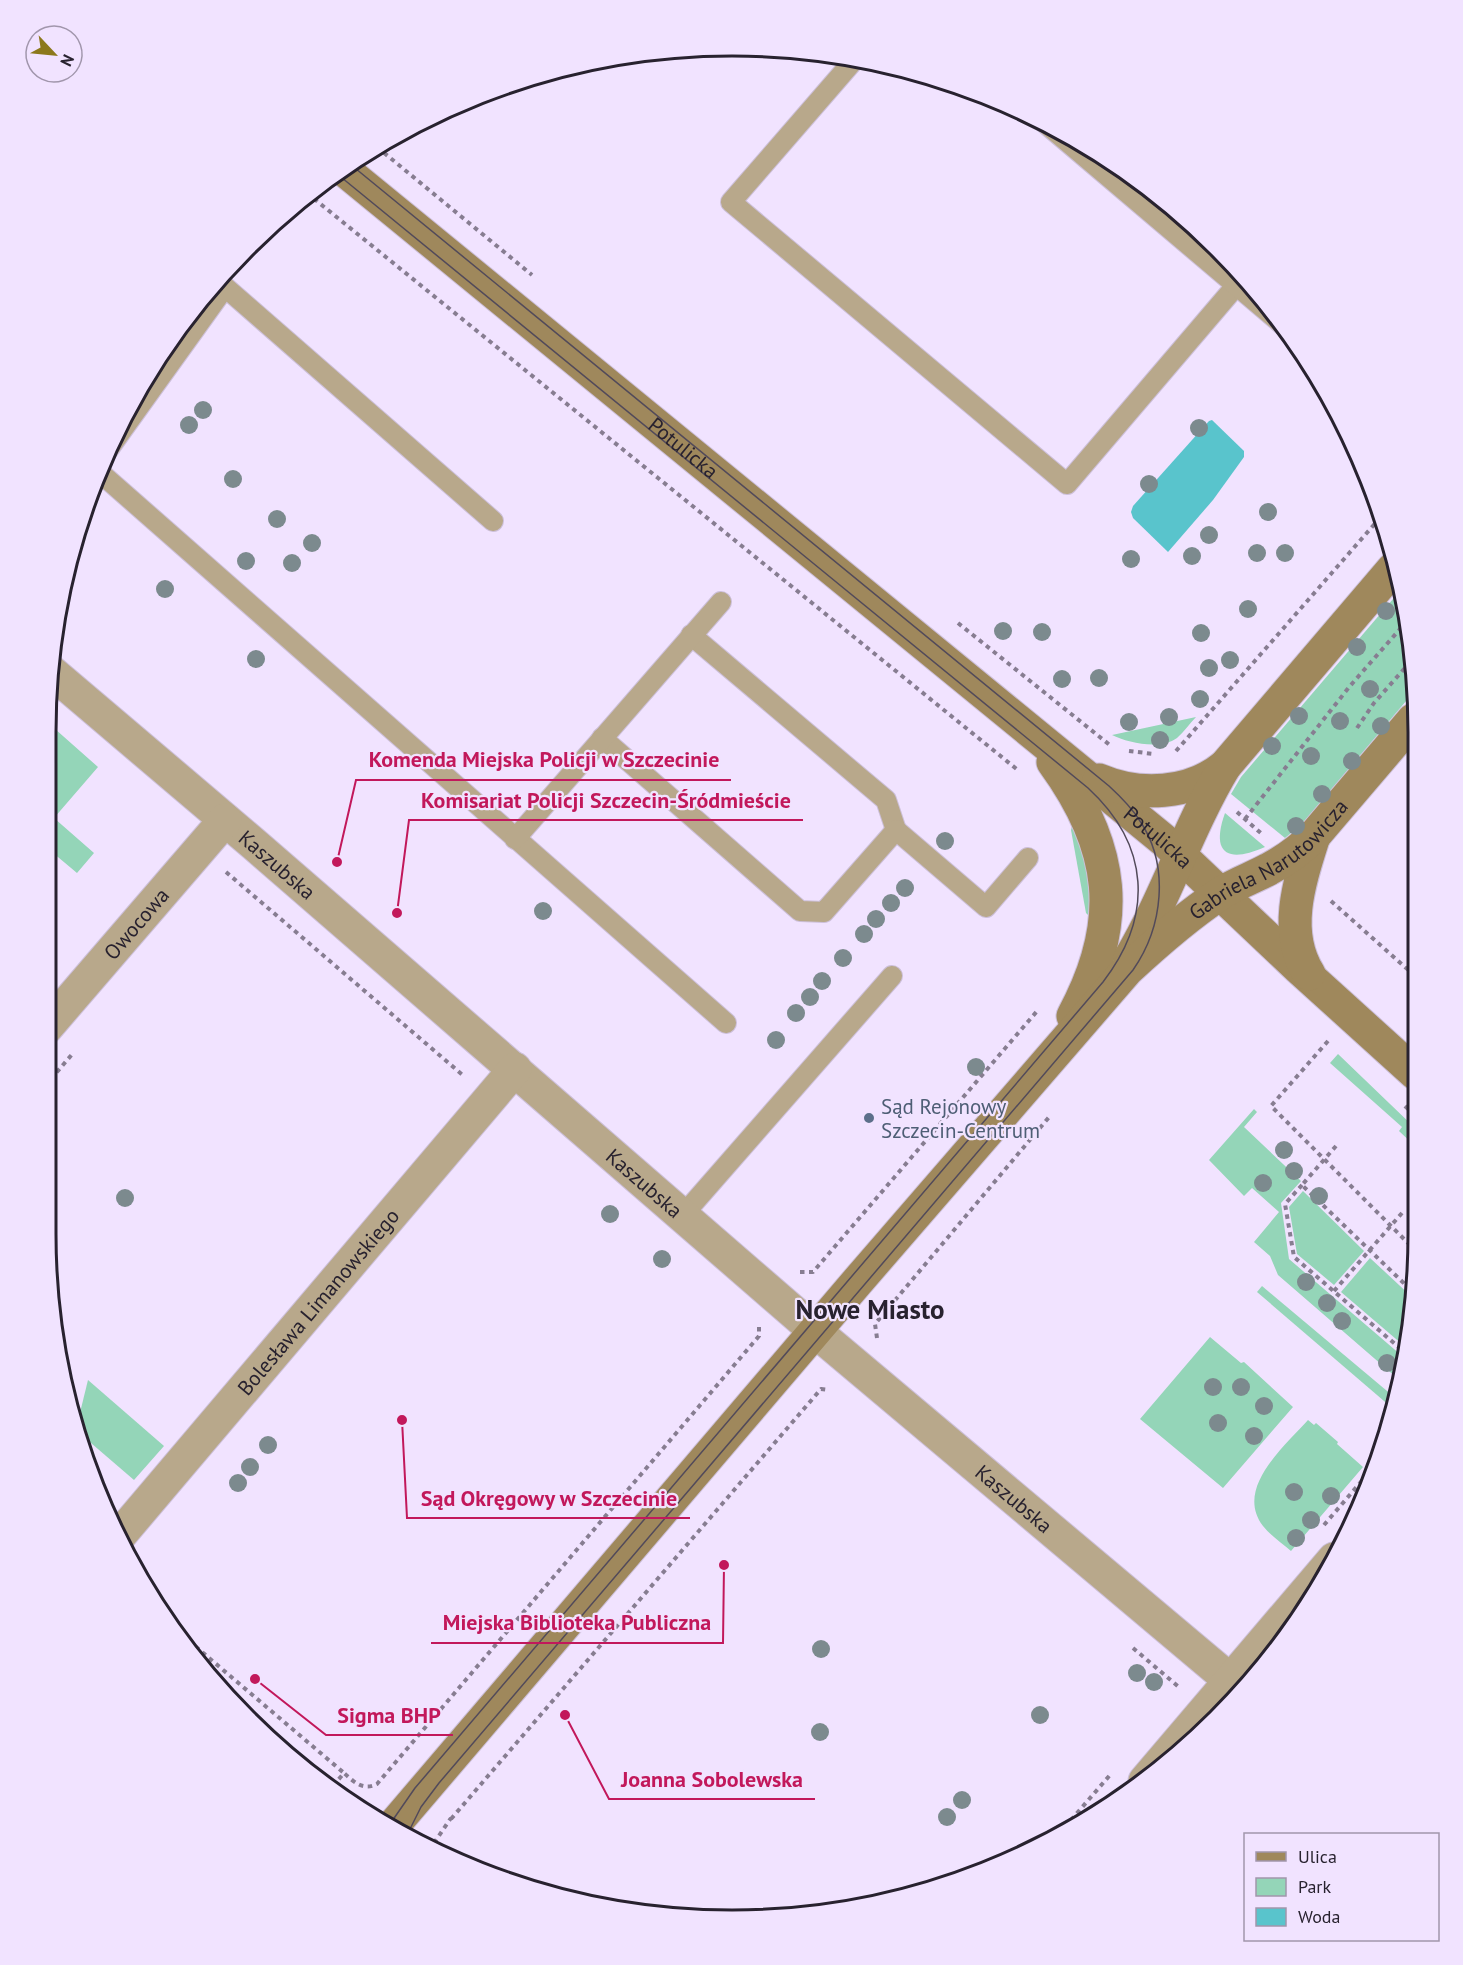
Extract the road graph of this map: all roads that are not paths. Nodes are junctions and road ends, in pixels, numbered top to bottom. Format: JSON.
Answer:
{"nodes":[{"id":1,"x":849,"y":66,"type":"edge"},
{"id":2,"x":1077,"y":150,"type":"edge"},
{"id":3,"x":349,"y":174,"type":"edge"},
{"id":4,"x":1235,"y":286,"type":"junction"},
{"id":5,"x":1251,"y":299,"type":"edge"},
{"id":6,"x":138,"y":408,"type":"edge"},
{"id":7,"x":105,"y":477,"type":"edge"},
{"id":8,"x":493,"y":521,"type":"dead end"},
{"id":9,"x":1388,"y":574,"type":"edge"},
{"id":10,"x":721,"y":602,"type":"dead end"},
{"id":11,"x":691,"y":635,"type":"junction"},
{"id":12,"x":58,"y":678,"type":"edge"},
{"id":13,"x":1024,"y":725,"type":"junction"},
{"id":14,"x":1408,"y":726,"type":"edge"},
{"id":15,"x":602,"y":738,"type":"junction"},
{"id":16,"x":1071,"y":764,"type":"junction"},
{"id":17,"x":1225,"y":766,"type":"junction"},
{"id":18,"x":225,"y":820,"type":"junction"},
{"id":19,"x":896,"y":831,"type":"junction"},
{"id":20,"x":1314,"y":836,"type":"junction"},
{"id":21,"x":515,"y":839,"type":"junction"},
{"id":22,"x":1181,"y":855,"type":"junction"},
{"id":23,"x":1028,"y":858,"type":"dead end"},
{"id":24,"x":1220,"y":894,"type":"junction"},
{"id":25,"x":892,"y":976,"type":"dead end"},
{"id":26,"x":1313,"y":980,"type":"junction"},
{"id":27,"x":1112,"y":987,"type":"junction"},
{"id":28,"x":56,"y":1016,"type":"edge"},
{"id":29,"x":726,"y":1023,"type":"dead end"},
{"id":30,"x":1043,"y":1066,"type":"junction"},
{"id":31,"x":1408,"y":1068,"type":"edge"},
{"id":32,"x":515,"y":1069,"type":"junction"},
{"id":33,"x":683,"y":1215,"type":"junction"},
{"id":34,"x":815,"y":1331,"type":"junction"},
{"id":35,"x":124,"y":1530,"type":"edge"},
{"id":36,"x":1236,"y":1684,"type":"edge"},
{"id":37,"x":397,"y":1821,"type":"edge"}],
"edges":[{"from":1,"to":4,"type":"lane"},
{"from":2,"to":4,"type":"lane"},
{"from":3,"to":13,"type":"street","name":"Potulicka"},
{"from":4,"to":5,"type":"lane"},
{"from":6,"to":8,"type":"lane"},
{"from":7,"to":21,"type":"lane"},
{"from":9,"to":17,"type":"street","name":"Gabriela Narutowicza"},
{"from":10,"to":11,"type":"lane"},
{"from":11,"to":15,"type":"lane"},
{"from":11,"to":19,"type":"lane"},
{"from":12,"to":18,"type":"street","name":"Kaszubska"},
{"from":13,"to":16,"type":"street","name":"Potulicka"},
{"from":13,"to":30,"type":"street","name":"Potulicka"},
{"from":14,"to":20,"type":"street","name":"Gabriela Narutowicza"},
{"from":15,"to":19,"type":"lane"},
{"from":15,"to":21,"type":"lane"},
{"from":16,"to":17,"type":"street","name":"Gabriela Narutowicza"},
{"from":16,"to":22,"type":"street","name":"Potulicka"},
{"from":17,"to":22,"type":"street","name":"Gabriela Narutowicza"},
{"from":18,"to":28,"type":"street","name":"Owocowa"},
{"from":18,"to":32,"type":"street","name":"Kaszubska"},
{"from":19,"to":23,"type":"lane"},
{"from":20,"to":24,"type":"street","name":"Gabriela Narutowicza"},
{"from":20,"to":26,"type":"street","name":"Potulicka"},
{"from":21,"to":29,"type":"lane"},
{"from":22,"to":24,"type":"street","name":"Potulicka"},
{"from":22,"to":27,"type":"street","name":"Gabriela Narutowicza"},
{"from":24,"to":26,"type":"street","name":"Potulicka"},
{"from":24,"to":27,"type":"street","name":"Gabriela Narutowicza"},
{"from":25,"to":33,"type":"lane"},
{"from":26,"to":31,"type":"street","name":"Potulicka"},
{"from":27,"to":30,"type":"street","name":"Gabriela Narutowicza"},
{"from":30,"to":34,"type":"street","name":"Gabriela Narutowicza"},
{"from":32,"to":33,"type":"street","name":"Kaszubska"},
{"from":32,"to":35,"type":"street","name":"Bolesława Limanowskiego"},
{"from":33,"to":34,"type":"street","name":"Kaszubska"},
{"from":34,"to":36,"type":"street","name":"Kaszubska"},
{"from":34,"to":37,"type":"street","name":"Gabriela Narutowicza"}]}
